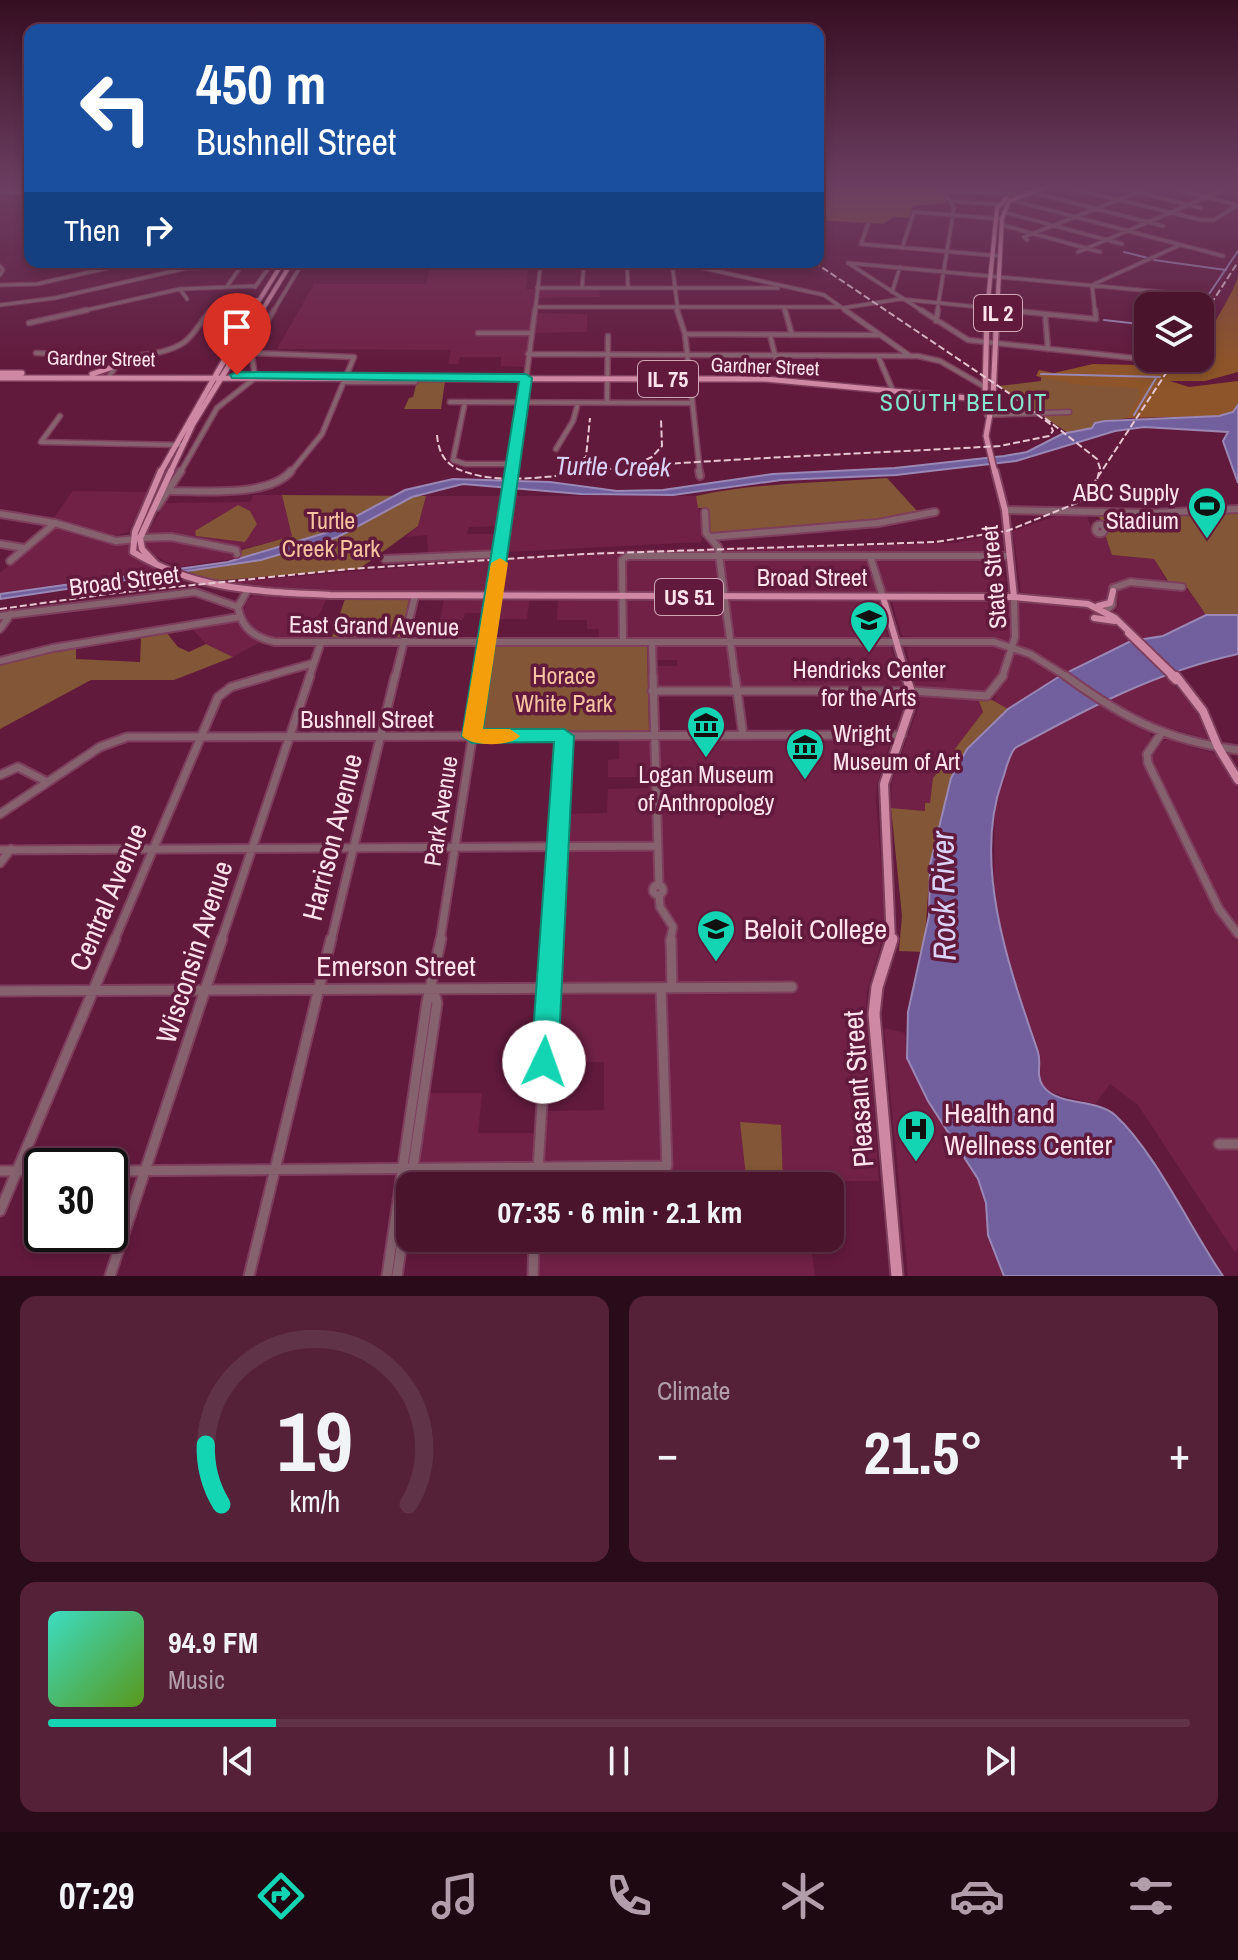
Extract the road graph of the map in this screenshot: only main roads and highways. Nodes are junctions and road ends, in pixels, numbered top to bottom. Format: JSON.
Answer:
{"nodes":[{"id":1,"x":993,"y":245,"type":"edge"},
{"id":2,"x":1001,"y":245,"type":"edge"},
{"id":3,"x":279,"y":268,"type":"edge"},
{"id":4,"x":288,"y":268,"type":"edge"},
{"id":5,"x":260,"y":299,"type":"junction"},
{"id":6,"x":253,"y":311,"type":"junction"},
{"id":7,"x":116,"y":366,"type":"road end"},
{"id":8,"x":86,"y":374,"type":"junction"},
{"id":9,"x":0,"y":376,"type":"edge"},
{"id":10,"x":109,"y":376,"type":"junction"},
{"id":11,"x":195,"y":377,"type":"junction"},
{"id":12,"x":218,"y":377,"type":"junction"},
{"id":13,"x":256,"y":377,"type":"junction"},
{"id":14,"x":269,"y":378,"type":"junction"},
{"id":15,"x":242,"y":380,"type":"junction"},
{"id":16,"x":345,"y":380,"type":"junction"},
{"id":17,"x":967,"y":398,"type":"junction"},
{"id":18,"x":989,"y":400,"type":"junction"},
{"id":19,"x":987,"y":412,"type":"junction"},
{"id":20,"x":162,"y":567,"type":"junction"},
{"id":21,"x":1113,"y":590,"type":"road end"},
{"id":22,"x":883,"y":597,"type":"junction"},
{"id":23,"x":1014,"y":597,"type":"junction"},
{"id":24,"x":1091,"y":605,"type":"junction"},
{"id":25,"x":1094,"y":618,"type":"dead end"},
{"id":26,"x":1120,"y":624,"type":"junction"},
{"id":27,"x":1238,"y":780,"type":"edge"},
{"id":28,"x":895,"y":1276,"type":"edge"}],
"edges":[{"from":1,"to":18,"type":"main road","number":"IL 2"},
{"from":2,"to":18,"type":"main road","number":"IL 2"},
{"from":3,"to":5,"type":"main road"},
{"from":4,"to":12,"type":"main road"},
{"from":5,"to":6,"type":"main road"},
{"from":5,"to":6,"type":"main road"},
{"from":6,"to":12,"type":"main road"},
{"from":7,"to":8,"type":"main road"},
{"from":8,"to":9,"type":"main road","name":"Gardner Street"},
{"from":8,"to":10,"type":"main road","name":"Gardner Street"},
{"from":9,"to":10,"type":"main road","name":"Gardner Street"},
{"from":10,"to":11,"type":"main road","name":"Gardner Street"},
{"from":11,"to":12,"type":"main road"},
{"from":11,"to":12,"type":"main road","name":"Gardner Street"},
{"from":12,"to":15,"type":"main road"},
{"from":12,"to":15,"type":"main road","name":"Gardner Street","number":"IL 75"},
{"from":12,"to":20,"type":"main road"},
{"from":12,"to":20,"type":"main road","number":"US 51"},
{"from":13,"to":14,"type":"main road","name":"Gardner Street","number":"IL 75"},
{"from":13,"to":15,"type":"main road","name":"Gardner Street","number":"IL 75"},
{"from":13,"to":16,"type":"main road","name":"Gardner Street","number":"IL 75"},
{"from":14,"to":15,"type":"main road"},
{"from":14,"to":16,"type":"main road","name":"Gardner Street","number":"IL 75"},
{"from":16,"to":17,"type":"main road","name":"Gardner Street","number":"IL 75"},
{"from":17,"to":18,"type":"main road","name":"Gardner Street","number":"IL 75"},
{"from":17,"to":19,"type":"main road"},
{"from":18,"to":19,"type":"main road","number":"IL 2"},
{"from":19,"to":23,"type":"main road","name":"State Street","number":"IL 2"},
{"from":20,"to":22,"type":"main road","name":"Broad Street","number":"US 51"},
{"from":21,"to":24,"type":"main road"},
{"from":22,"to":23,"type":"main road","name":"Broad Street"},
{"from":22,"to":28,"type":"main road","name":"Pleasant Street"},
{"from":23,"to":24,"type":"main road","name":"Broad Street"},
{"from":24,"to":26,"type":"main road","name":"Broad Street"},
{"from":25,"to":26,"type":"main road"},
{"from":26,"to":27,"type":"main road","name":"Broad Street"}]}
